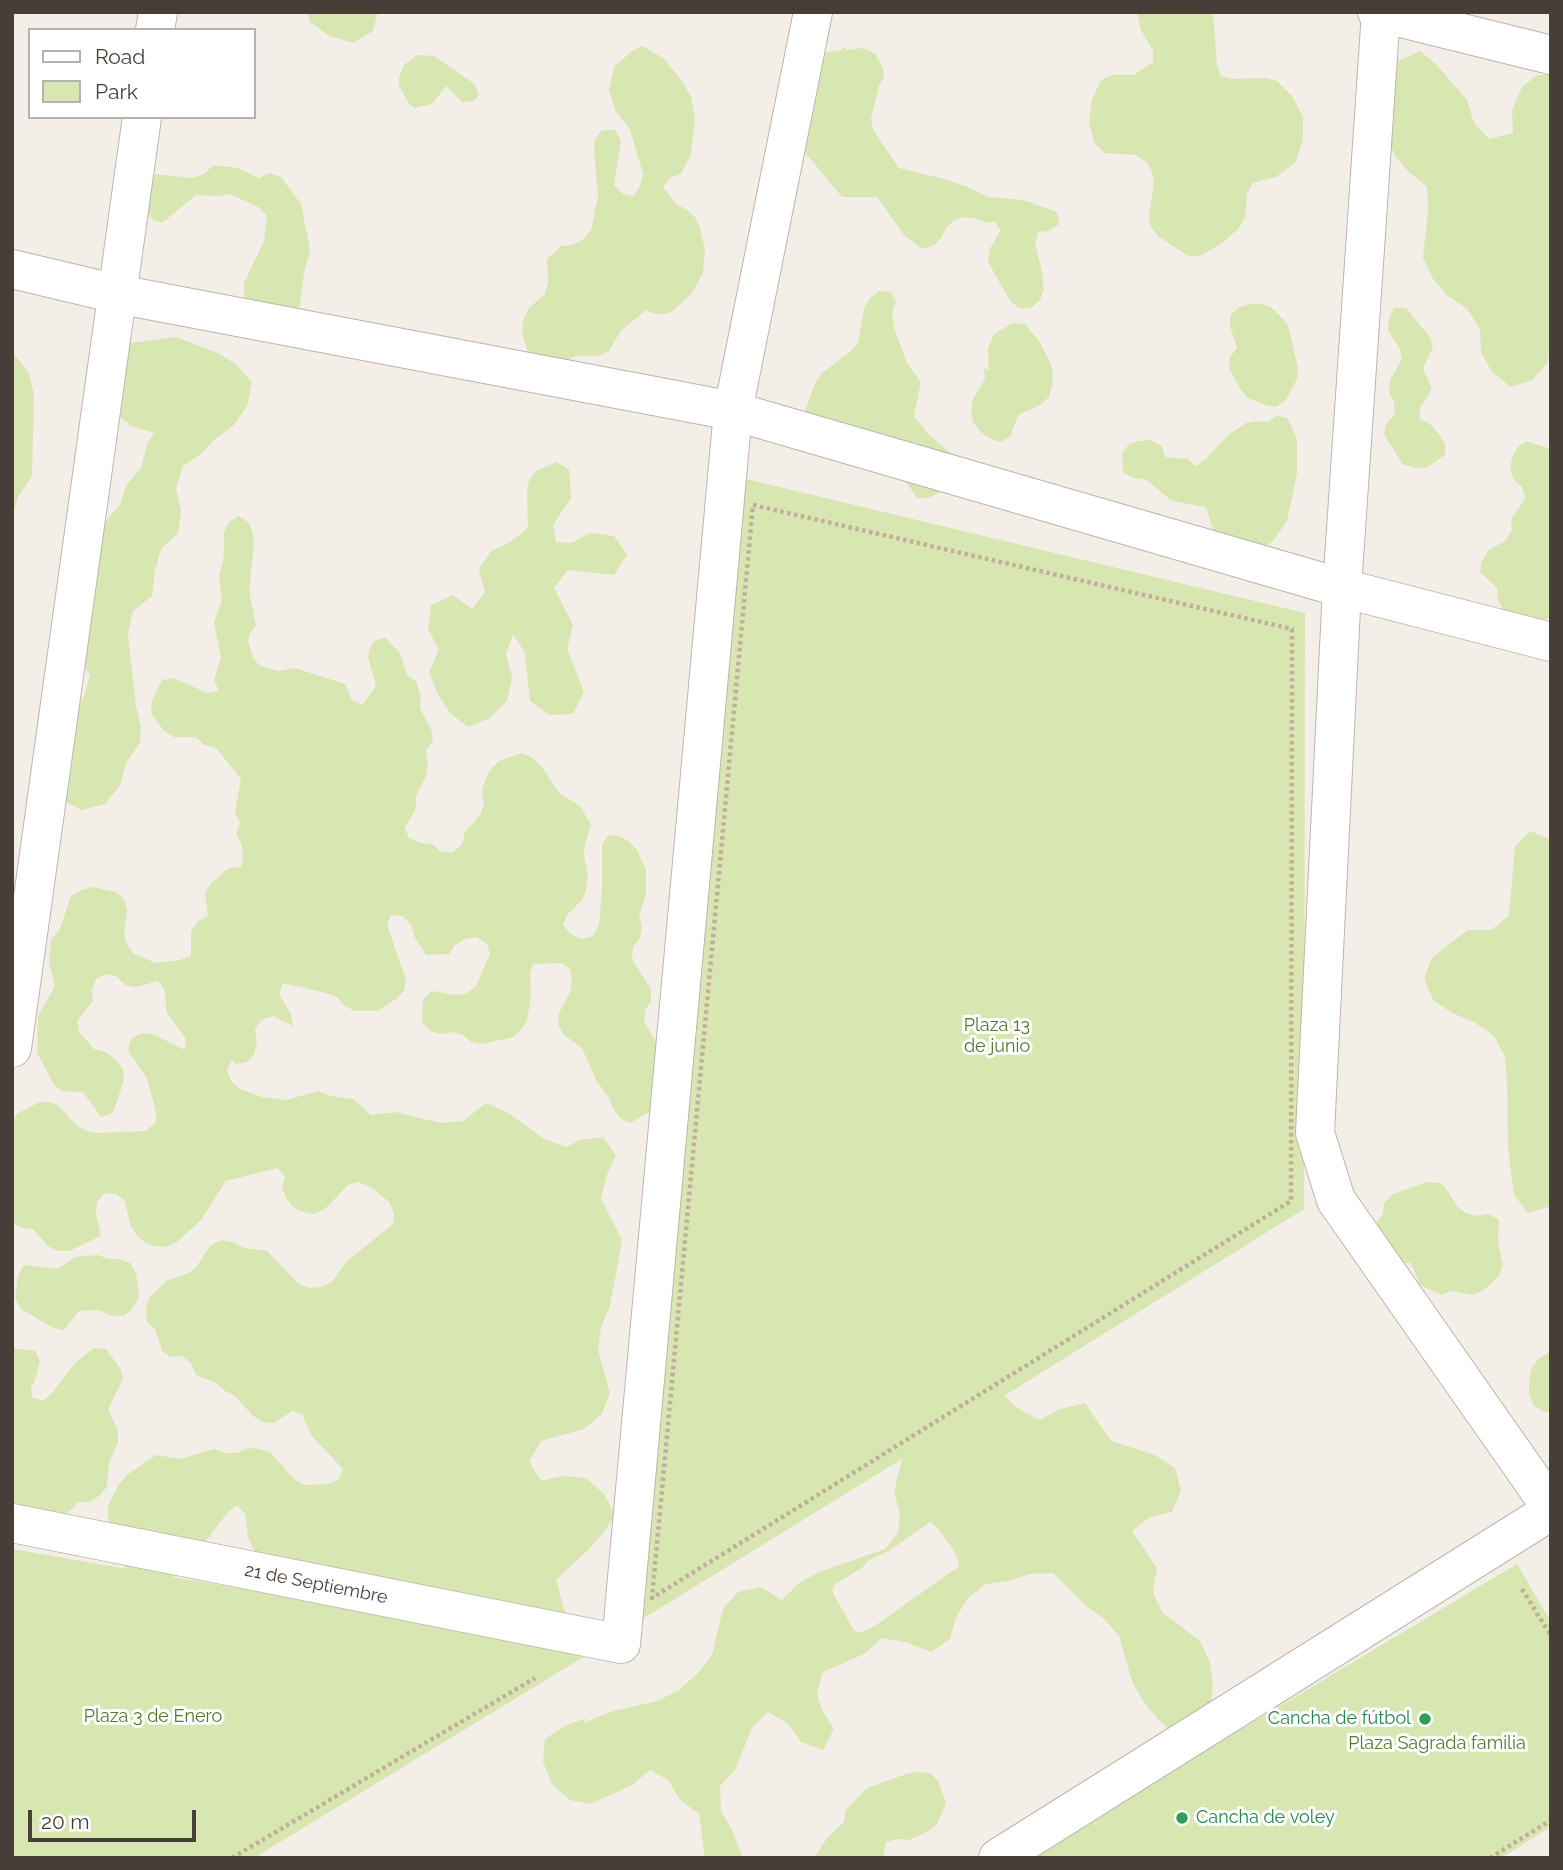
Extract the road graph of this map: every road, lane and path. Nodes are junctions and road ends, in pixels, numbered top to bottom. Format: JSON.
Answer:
{"nodes":[{"id":1,"x":813,"y":12,"type":"edge"},
{"id":2,"x":1380,"y":13,"type":"edge"},
{"id":3,"x":1551,"y":55,"type":"edge"},
{"id":4,"x":142,"y":119,"type":"edge"},
{"id":5,"x":12,"y":269,"type":"edge"},
{"id":6,"x":117,"y":294,"type":"junction"},
{"id":7,"x":733,"y":411,"type":"junction"},
{"id":8,"x":1342,"y":588,"type":"junction"},
{"id":9,"x":1551,"y":642,"type":"edge"},
{"id":10,"x":12,"y":1048,"type":"edge"},
{"id":11,"x":1551,"y":1509,"type":"edge"},
{"id":12,"x":12,"y":1524,"type":"edge"},
{"id":13,"x":652,"y":1598,"type":"joint"},
{"id":14,"x":540,"y":1675,"type":"dead end"},
{"id":15,"x":1551,"y":1820,"type":"edge"},
{"id":16,"x":232,"y":1858,"type":"edge"},
{"id":17,"x":998,"y":1858,"type":"edge"},
{"id":18,"x":1490,"y":1858,"type":"edge"}],
"edges":[{"from":1,"to":7,"type":"street"},
{"from":2,"to":3,"type":"street"},
{"from":2,"to":8,"type":"street"},
{"from":4,"to":6,"type":"street"},
{"from":5,"to":6,"type":"street"},
{"from":6,"to":7,"type":"street"},
{"from":6,"to":10,"type":"street"},
{"from":7,"to":8,"type":"street"},
{"from":7,"to":12,"type":"street","name":"21 de Septiembre"},
{"from":8,"to":9,"type":"street"},
{"from":8,"to":11,"type":"street"},
{"from":11,"to":17,"type":"street"},
{"from":13,"to":13,"type":"path"},
{"from":14,"to":16,"type":"path"},
{"from":15,"to":18,"type":"path"}]}
